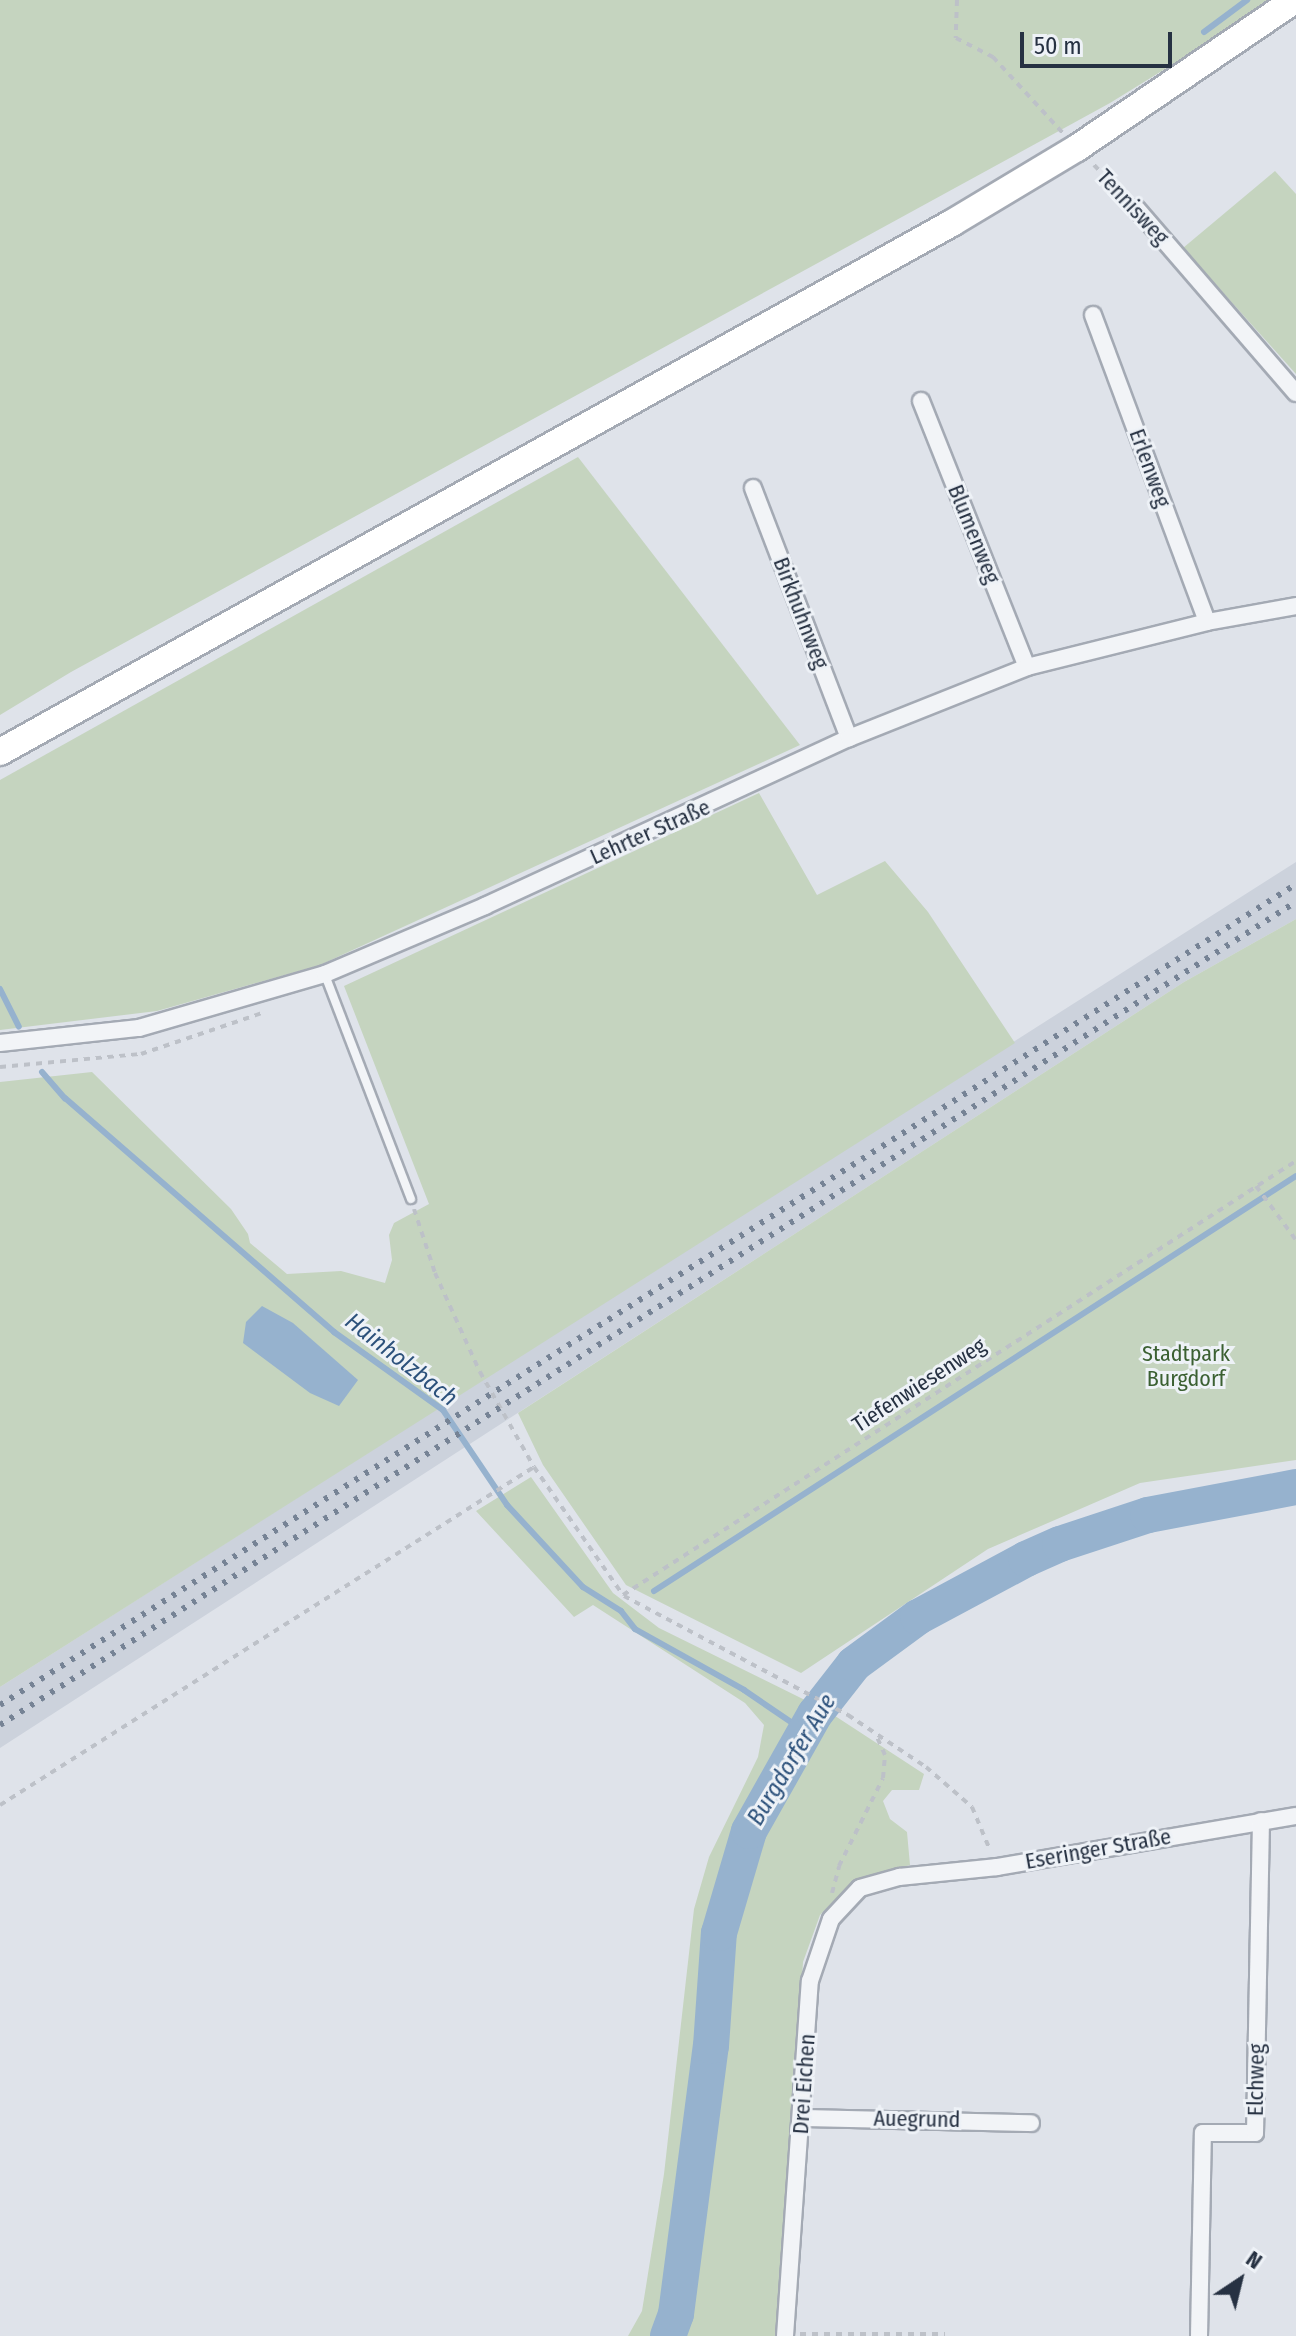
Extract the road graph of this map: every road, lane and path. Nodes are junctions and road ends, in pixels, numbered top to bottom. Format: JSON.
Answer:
{"nodes":[{"id":1,"x":957,"y":0,"type":"edge"},
{"id":2,"x":1295,"y":0,"type":"edge"},
{"id":3,"x":1077,"y":148,"type":"junction"},
{"id":4,"x":1137,"y":209,"type":"joint"},
{"id":5,"x":1093,"y":315,"type":"dead end"},
{"id":6,"x":1296,"y":393,"type":"edge"},
{"id":7,"x":921,"y":401,"type":"dead end"},
{"id":8,"x":753,"y":488,"type":"dead end"},
{"id":9,"x":1296,"y":606,"type":"edge"},
{"id":10,"x":1207,"y":622,"type":"junction"},
{"id":11,"x":1027,"y":667,"type":"junction"},
{"id":12,"x":849,"y":738,"type":"junction"},
{"id":13,"x":0,"y":752,"type":"edge"},
{"id":14,"x":325,"y":974,"type":"junction"},
{"id":15,"x":0,"y":1043,"type":"edge"},
{"id":16,"x":1296,"y":1161,"type":"edge"},
{"id":17,"x":1256,"y":1186,"type":"junction"},
{"id":18,"x":411,"y":1199,"type":"joint"},
{"id":19,"x":1296,"y":1240,"type":"edge"},
{"id":20,"x":534,"y":1467,"type":"junction"},
{"id":21,"x":623,"y":1595,"type":"junction"},
{"id":22,"x":874,"y":1732,"type":"junction"},
{"id":23,"x":0,"y":1805,"type":"edge"},
{"id":24,"x":1296,"y":1816,"type":"edge"},
{"id":25,"x":1261,"y":1821,"type":"junction"},
{"id":26,"x":997,"y":1867,"type":"junction"},
{"id":27,"x":899,"y":1877,"type":"joint"},
{"id":28,"x":831,"y":1919,"type":"junction"},
{"id":29,"x":802,"y":2118,"type":"junction"},
{"id":30,"x":1031,"y":2123,"type":"dead end"},
{"id":31,"x":945,"y":2334,"type":"dead end"},
{"id":32,"x":785,"y":2335,"type":"edge"},
{"id":33,"x":892,"y":2335,"type":"edge"},
{"id":34,"x":922,"y":2335,"type":"edge"},
{"id":35,"x":1199,"y":2336,"type":"edge"}],
"edges":[{"from":1,"to":3,"type":"path","name":"Tennisweg"},
{"from":2,"to":3,"type":"main road"},
{"from":3,"to":4,"type":"path","name":"Tennisweg"},
{"from":3,"to":13,"type":"main road"},
{"from":4,"to":6,"type":"street","name":"Tennisweg"},
{"from":5,"to":10,"type":"street","name":"Erlenweg"},
{"from":7,"to":11,"type":"street","name":"Blumenweg"},
{"from":8,"to":12,"type":"street","name":"Birkhuhnweg"},
{"from":9,"to":10,"type":"street","name":"Lehrter Straße"},
{"from":10,"to":11,"type":"street","name":"Lehrter Straße"},
{"from":11,"to":12,"type":"street","name":"Lehrter Straße"},
{"from":12,"to":14,"type":"street","name":"Lehrter Straße"},
{"from":14,"to":15,"type":"street","name":"Lehrter Straße"},
{"from":14,"to":18,"type":"lane"},
{"from":16,"to":17,"type":"path","name":"Tiefenwiesenweg"},
{"from":17,"to":19,"type":"path"},
{"from":17,"to":21,"type":"path","name":"Tiefenwiesenweg"},
{"from":18,"to":20,"type":"path"},
{"from":20,"to":21,"type":"path"},
{"from":20,"to":23,"type":"path"},
{"from":21,"to":22,"type":"path"},
{"from":22,"to":26,"type":"path"},
{"from":22,"to":28,"type":"path"},
{"from":24,"to":25,"type":"street","name":"Eseringer Straße"},
{"from":25,"to":26,"type":"street","name":"Eseringer Straße"},
{"from":25,"to":35,"type":"street","name":"Elchweg"},
{"from":26,"to":27,"type":"street","name":"Eseringer Straße"},
{"from":27,"to":28,"type":"street","name":"Drei Eichen"},
{"from":28,"to":29,"type":"street","name":"Drei Eichen"},
{"from":29,"to":30,"type":"street","name":"Auegrund"},
{"from":29,"to":32,"type":"street","name":"Drei Eichen"},
{"from":31,"to":34,"type":"path"},
{"from":32,"to":33,"type":"path"},
{"from":33,"to":34,"type":"path"}]}
